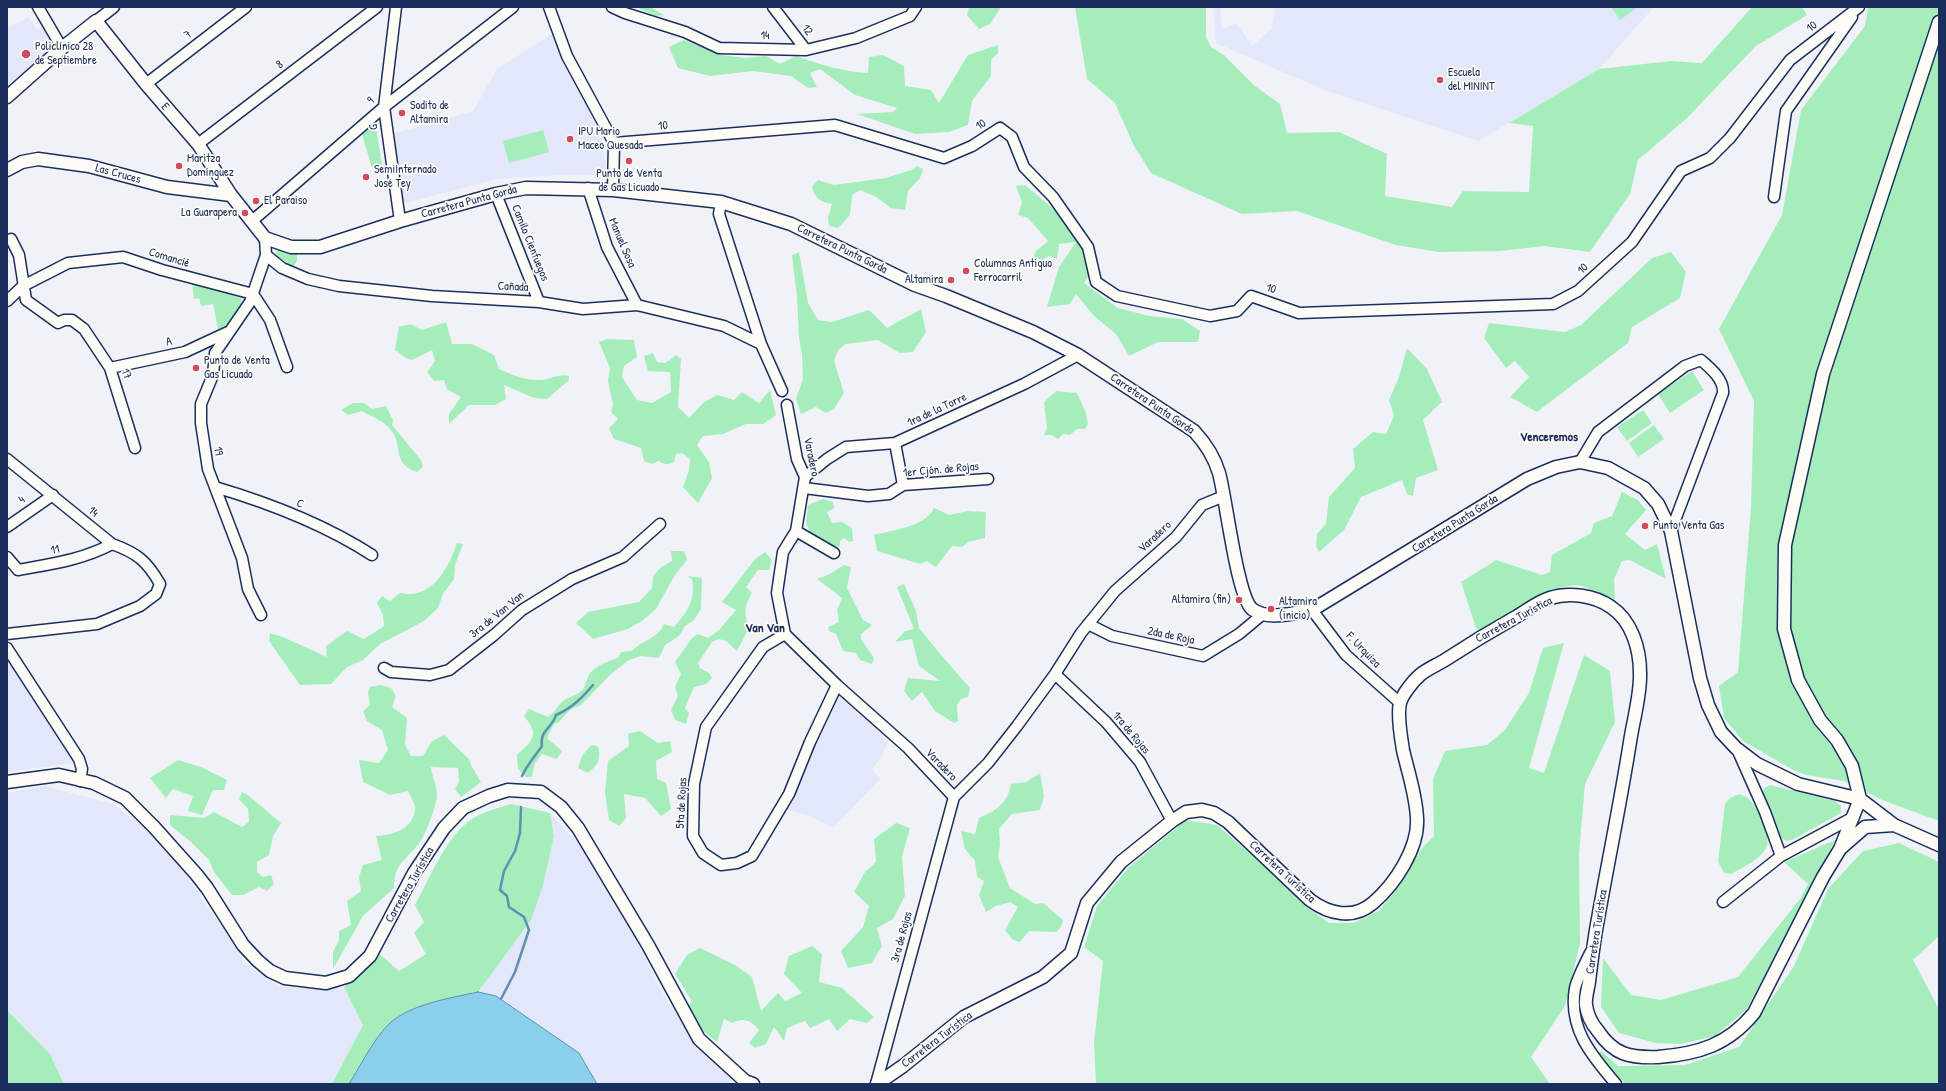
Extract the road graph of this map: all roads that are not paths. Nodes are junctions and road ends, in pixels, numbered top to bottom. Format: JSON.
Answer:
{"nodes":[{"id":1,"x":38,"y":7,"type":"edge"},
{"id":2,"x":114,"y":7,"type":"edge"},
{"id":3,"x":246,"y":7,"type":"edge"},
{"id":4,"x":377,"y":7,"type":"edge"},
{"id":5,"x":396,"y":7,"type":"edge"},
{"id":6,"x":513,"y":7,"type":"edge"},
{"id":7,"x":549,"y":7,"type":"edge"},
{"id":8,"x":612,"y":7,"type":"edge"},
{"id":9,"x":773,"y":7,"type":"edge"},
{"id":10,"x":916,"y":7,"type":"edge"},
{"id":11,"x":1859,"y":8,"type":"edge"},
{"id":12,"x":96,"y":21,"type":"junction"},
{"id":13,"x":1939,"y":22,"type":"edge"},
{"id":14,"x":62,"y":48,"type":"junction"},
{"id":15,"x":806,"y":50,"type":"junction"},
{"id":16,"x":146,"y":84,"type":"junction"},
{"id":17,"x":7,"y":97,"type":"edge"},
{"id":18,"x":384,"y":107,"type":"junction"},
{"id":19,"x":614,"y":143,"type":"junction"},
{"id":20,"x":198,"y":144,"type":"junction"},
{"id":21,"x":7,"y":170,"type":"edge"},
{"id":22,"x":588,"y":188,"type":"junction"},
{"id":23,"x":613,"y":190,"type":"junction"},
{"id":24,"x":496,"y":194,"type":"junction"},
{"id":25,"x":231,"y":195,"type":"junction"},
{"id":26,"x":1774,"y":198,"type":"dead end"},
{"id":27,"x":721,"y":202,"type":"junction"},
{"id":28,"x":400,"y":220,"type":"junction"},
{"id":29,"x":252,"y":221,"type":"junction"},
{"id":30,"x":265,"y":238,"type":"junction"},
{"id":31,"x":11,"y":239,"type":"dead end"},
{"id":32,"x":266,"y":254,"type":"junction"},
{"id":33,"x":23,"y":286,"type":"junction"},
{"id":34,"x":253,"y":294,"type":"junction"},
{"id":35,"x":7,"y":301,"type":"edge"},
{"id":36,"x":539,"y":302,"type":"junction"},
{"id":37,"x":637,"y":305,"type":"junction"},
{"id":38,"x":229,"y":331,"type":"junction"},
{"id":39,"x":761,"y":344,"type":"junction"},
{"id":40,"x":1078,"y":355,"type":"junction"},
{"id":41,"x":287,"y":367,"type":"dead end"},
{"id":42,"x":110,"y":368,"type":"junction"},
{"id":43,"x":782,"y":391,"type":"dead end"},
{"id":44,"x":787,"y":405,"type":"dead end"},
{"id":45,"x":895,"y":444,"type":"junction"},
{"id":46,"x":135,"y":448,"type":"dead end"},
{"id":47,"x":7,"y":459,"type":"edge"},
{"id":48,"x":1580,"y":462,"type":"junction"},
{"id":49,"x":805,"y":477,"type":"junction"},
{"id":50,"x":988,"y":479,"type":"dead end"},
{"id":51,"x":903,"y":485,"type":"junction"},
{"id":52,"x":215,"y":486,"type":"junction"},
{"id":53,"x":804,"y":488,"type":"junction"},
{"id":54,"x":53,"y":495,"type":"junction"},
{"id":55,"x":1224,"y":496,"type":"junction"},
{"id":56,"x":660,"y":524,"type":"dead end"},
{"id":57,"x":7,"y":527,"type":"edge"},
{"id":58,"x":1672,"y":531,"type":"junction"},
{"id":59,"x":796,"y":532,"type":"junction"},
{"id":60,"x":112,"y":544,"type":"junction"},
{"id":61,"x":834,"y":553,"type":"dead end"},
{"id":62,"x":372,"y":555,"type":"dead end"},
{"id":63,"x":7,"y":557,"type":"edge"},
{"id":64,"x":1312,"y":610,"type":"junction"},
{"id":65,"x":1263,"y":614,"type":"junction"},
{"id":66,"x":261,"y":615,"type":"dead end"},
{"id":67,"x":1088,"y":624,"type":"junction"},
{"id":68,"x":7,"y":634,"type":"edge"},
{"id":69,"x":785,"y":634,"type":"junction"},
{"id":70,"x":7,"y":648,"type":"edge"},
{"id":71,"x":384,"y":668,"type":"dead end"},
{"id":72,"x":1055,"y":674,"type":"junction"},
{"id":73,"x":837,"y":685,"type":"junction"},
{"id":74,"x":1400,"y":703,"type":"junction"},
{"id":75,"x":1736,"y":748,"type":"junction"},
{"id":76,"x":80,"y":780,"type":"junction"},
{"id":77,"x":7,"y":782,"type":"edge"},
{"id":78,"x":954,"y":797,"type":"junction"},
{"id":79,"x":1860,"y":799,"type":"junction"},
{"id":80,"x":1852,"y":818,"type":"junction"},
{"id":81,"x":1172,"y":821,"type":"junction"},
{"id":82,"x":1894,"y":824,"type":"junction"},
{"id":83,"x":1939,"y":845,"type":"edge"},
{"id":84,"x":1840,"y":849,"type":"junction"},
{"id":85,"x":1781,"y":856,"type":"junction"},
{"id":86,"x":1723,"y":902,"type":"dead end"},
{"id":87,"x":1594,"y":944,"type":"junction"},
{"id":88,"x":753,"y":1084,"type":"edge"},
{"id":89,"x":876,"y":1084,"type":"edge"},
{"id":90,"x":1616,"y":1084,"type":"edge"}],
"edges":[{"from":1,"to":14,"type":"street"},
{"from":2,"to":12,"type":"street"},
{"from":3,"to":16,"type":"street","name":"7"},
{"from":4,"to":20,"type":"street","name":"8"},
{"from":5,"to":18,"type":"street","name":"G"},
{"from":6,"to":18,"type":"street","name":"9"},
{"from":7,"to":19,"type":"street"},
{"from":8,"to":15,"type":"street","name":"14"},
{"from":9,"to":15,"type":"street","name":"12"},
{"from":10,"to":15,"type":"street","name":"14"},
{"from":11,"to":19,"type":"street","name":"10"},
{"from":11,"to":26,"type":"street"},
{"from":12,"to":14,"type":"main road"},
{"from":12,"to":16,"type":"main road","name":"E"},
{"from":13,"to":79,"type":"main road"},
{"from":14,"to":17,"type":"main road"},
{"from":16,"to":20,"type":"main road","name":"E"},
{"from":18,"to":28,"type":"street","name":"G"},
{"from":18,"to":29,"type":"street","name":"9"},
{"from":19,"to":23,"type":"street"},
{"from":20,"to":25,"type":"main road","name":"E"},
{"from":21,"to":25,"type":"main road","name":"Las Cruces"},
{"from":22,"to":23,"type":"main road","name":"Carretera Punta Gorda"},
{"from":22,"to":24,"type":"main road","name":"Carretera Punta Gorda"},
{"from":22,"to":37,"type":"street","name":"Manuel Sosa"},
{"from":23,"to":27,"type":"main road","name":"Carretera Punta Gorda"},
{"from":24,"to":28,"type":"main road","name":"Carretera Punta Gorda"},
{"from":24,"to":36,"type":"street","name":"Camilo Cienfuegos"},
{"from":25,"to":29,"type":"main road"},
{"from":27,"to":39,"type":"street"},
{"from":27,"to":40,"type":"main road","name":"Carretera Punta Gorda"},
{"from":28,"to":30,"type":"main road","name":"Carretera Punta Gorda"},
{"from":29,"to":30,"type":"main road"},
{"from":30,"to":32,"type":"street"},
{"from":31,"to":33,"type":"street"},
{"from":32,"to":34,"type":"street"},
{"from":32,"to":36,"type":"street","name":"Cañada"},
{"from":33,"to":34,"type":"street","name":"Comancié"},
{"from":33,"to":35,"type":"street","name":"Comancié"},
{"from":33,"to":42,"type":"street","name":"17"},
{"from":34,"to":38,"type":"street","name":"19"},
{"from":34,"to":41,"type":"street"},
{"from":36,"to":37,"type":"street","name":"Cañada"},
{"from":37,"to":39,"type":"street","name":"Cañada"},
{"from":38,"to":42,"type":"street","name":"A"},
{"from":38,"to":52,"type":"street","name":"19"},
{"from":39,"to":43,"type":"street"},
{"from":40,"to":45,"type":"street","name":"1ra de la Torre"},
{"from":40,"to":55,"type":"main road","name":"Carretera Punta Gorda"},
{"from":42,"to":46,"type":"street","name":"17"},
{"from":44,"to":49,"type":"street","name":"Varadero"},
{"from":45,"to":49,"type":"street","name":"1ra de la Torre"},
{"from":45,"to":51,"type":"street"},
{"from":47,"to":54,"type":"street","name":"14"},
{"from":48,"to":58,"type":"main road","name":"Carretera Punta Gorda"},
{"from":48,"to":58,"type":"street"},
{"from":48,"to":64,"type":"main road","name":"Carretera Punta Gorda"},
{"from":49,"to":53,"type":"street","name":"Varadero"},
{"from":50,"to":51,"type":"street","name":"1er Cjón. de Rojas"},
{"from":51,"to":53,"type":"street","name":"1er Cjón. de Rojas"},
{"from":52,"to":62,"type":"street","name":"C"},
{"from":52,"to":66,"type":"street","name":"19"},
{"from":53,"to":59,"type":"street","name":"Varadero"},
{"from":54,"to":57,"type":"street","name":"4"},
{"from":54,"to":60,"type":"street","name":"14"},
{"from":55,"to":65,"type":"main road","name":"Carretera Punta Gorda"},
{"from":55,"to":67,"type":"street","name":"Varadero"},
{"from":56,"to":71,"type":"street","name":"3ra de Van Van"},
{"from":58,"to":75,"type":"main road","name":"Carretera Punta Gorda"},
{"from":59,"to":61,"type":"street"},
{"from":59,"to":69,"type":"street","name":"Varadero"},
{"from":60,"to":63,"type":"street","name":"11"},
{"from":60,"to":68,"type":"street","name":"14"},
{"from":64,"to":65,"type":"main road","name":"Carretera Punta Gorda"},
{"from":64,"to":74,"type":"street","name":"F. Urquiza"},
{"from":65,"to":67,"type":"street","name":"2da de Roja"},
{"from":67,"to":72,"type":"street","name":"Varadero"},
{"from":69,"to":73,"type":"street","name":"Varadero"},
{"from":69,"to":73,"type":"street","name":"5ta de Rojas"},
{"from":70,"to":76,"type":"street"},
{"from":72,"to":78,"type":"street","name":"Varadero"},
{"from":72,"to":81,"type":"street","name":"1ra de Rojas"},
{"from":73,"to":78,"type":"street","name":"Varadero"},
{"from":74,"to":81,"type":"main road","name":"Carretera Turística"},
{"from":74,"to":87,"type":"main road","name":"Carretera Turística"},
{"from":75,"to":79,"type":"main road","name":"Carretera Punta Gorda"},
{"from":75,"to":85,"type":"street"},
{"from":76,"to":77,"type":"main road","name":"Carretera Turística"},
{"from":76,"to":88,"type":"main road","name":"Carretera Turística"},
{"from":78,"to":89,"type":"street","name":"3ra de Rojas"},
{"from":79,"to":80,"type":"main road","name":"Carretera Turística"},
{"from":79,"to":82,"type":"main road"},
{"from":80,"to":84,"type":"main road","name":"Carretera Turística"},
{"from":80,"to":85,"type":"street"},
{"from":81,"to":89,"type":"main road","name":"Carretera Turística"},
{"from":82,"to":83,"type":"main road"},
{"from":82,"to":84,"type":"main road"},
{"from":84,"to":87,"type":"main road","name":"Carretera Turística"},
{"from":85,"to":86,"type":"street"},
{"from":87,"to":90,"type":"street"}]}
